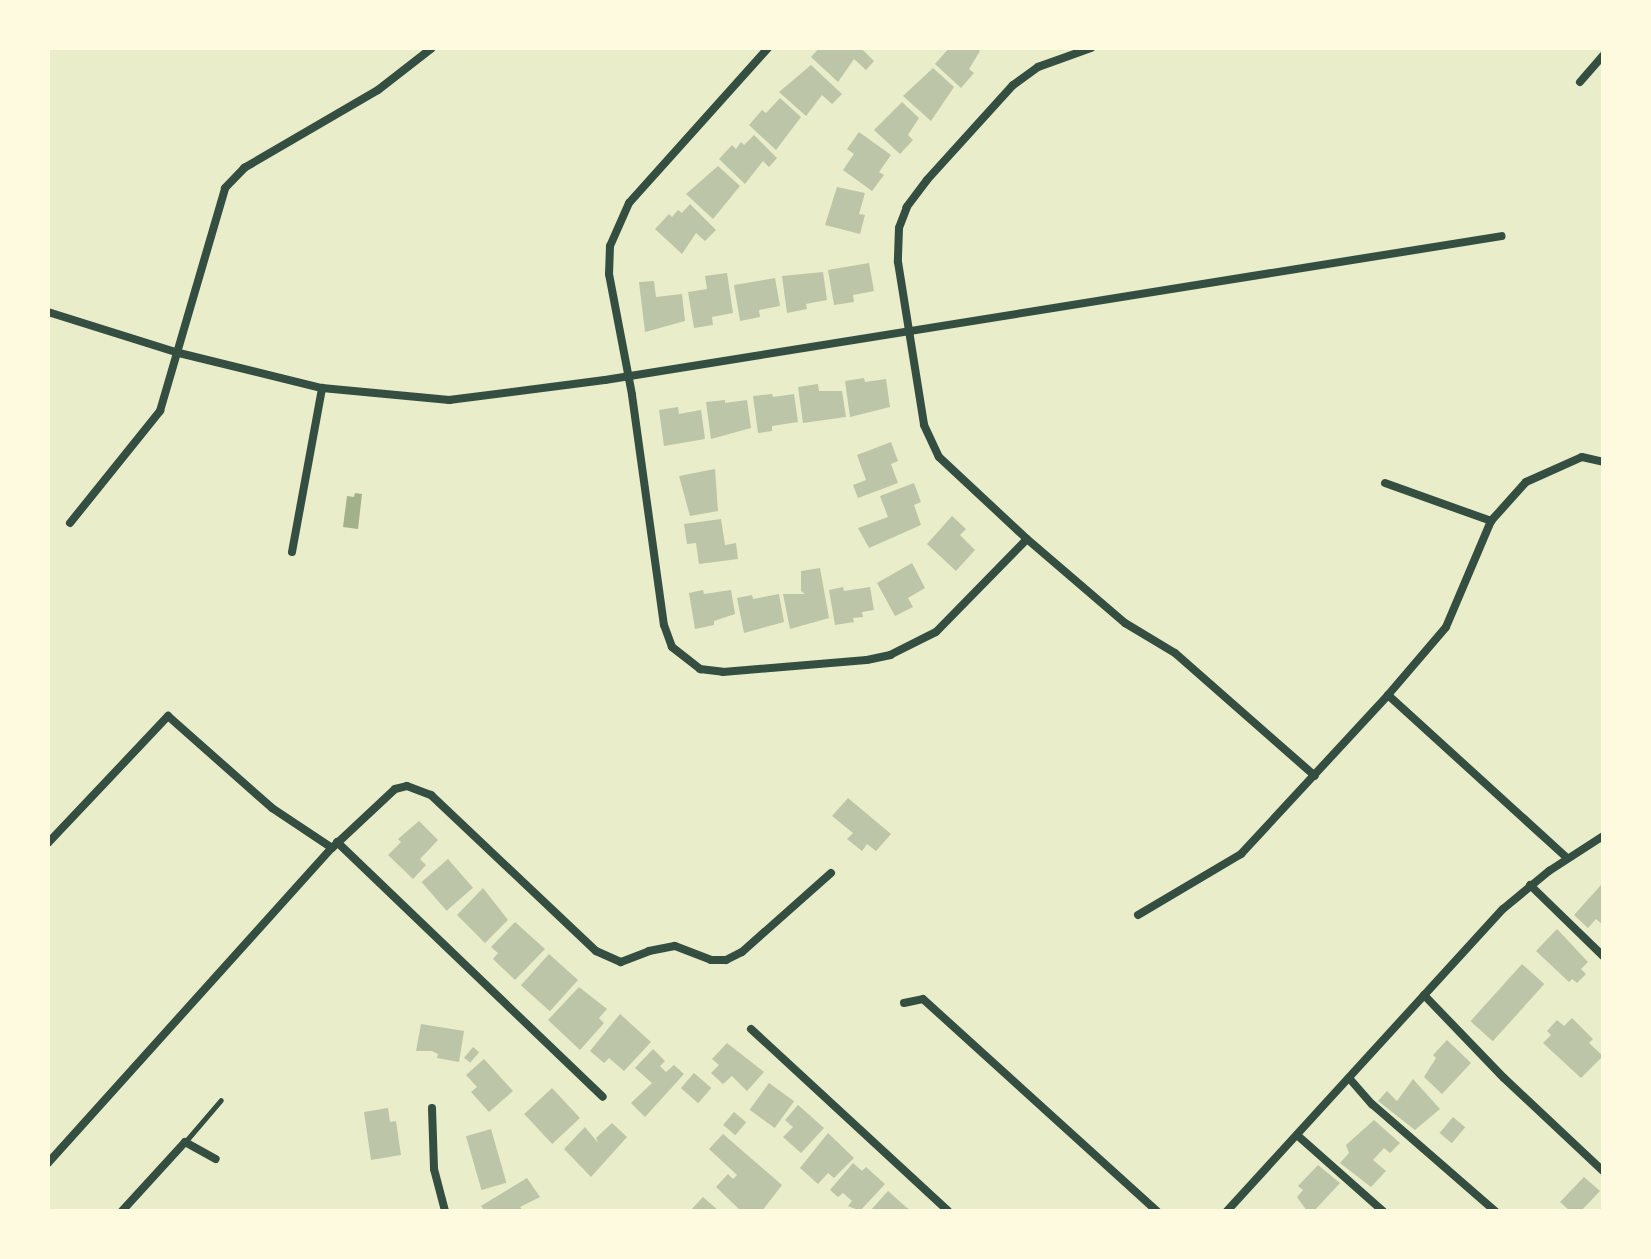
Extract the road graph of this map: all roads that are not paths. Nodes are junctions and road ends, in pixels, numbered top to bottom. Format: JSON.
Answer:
{"nodes":[{"id":1,"x":432,"y":48,"type":"edge"},
{"id":2,"x":768,"y":48,"type":"edge"},
{"id":3,"x":1052,"y":48,"type":"edge"},
{"id":4,"x":1091,"y":48,"type":"edge"},
{"id":5,"x":1603,"y":56,"type":"edge"},
{"id":6,"x":1055,"y":59,"type":"junction"},
{"id":7,"x":1580,"y":82,"type":"dead end"},
{"id":8,"x":1502,"y":236,"type":"dead end"},
{"id":9,"x":48,"y":312,"type":"edge"},
{"id":10,"x":908,"y":333,"type":"junction"},
{"id":11,"x":179,"y":353,"type":"junction"},
{"id":12,"x":629,"y":377,"type":"junction"},
{"id":13,"x":322,"y":388,"type":"junction"},
{"id":14,"x":1603,"y":462,"type":"edge"},
{"id":15,"x":1385,"y":483,"type":"dead end"},
{"id":16,"x":1491,"y":521,"type":"junction"},
{"id":17,"x":70,"y":523,"type":"dead end"},
{"id":18,"x":1027,"y":539,"type":"junction"},
{"id":19,"x":292,"y":552,"type":"dead end"},
{"id":20,"x":1388,"y":695,"type":"junction"},
{"id":21,"x":1315,"y":776,"type":"junction"},
{"id":22,"x":1603,"y":836,"type":"edge"},
{"id":23,"x":48,"y":843,"type":"edge"},
{"id":24,"x":334,"y":845,"type":"junction"},
{"id":25,"x":1567,"y":858,"type":"junction"},
{"id":26,"x":831,"y":873,"type":"dead end"},
{"id":27,"x":1530,"y":885,"type":"junction"},
{"id":28,"x":1138,"y":915,"type":"dead end"},
{"id":29,"x":1603,"y":956,"type":"edge"},
{"id":30,"x":1424,"y":995,"type":"junction"},
{"id":31,"x":904,"y":1003,"type":"dead end"},
{"id":32,"x":751,"y":1029,"type":"dead end"},
{"id":33,"x":1349,"y":1078,"type":"junction"},
{"id":34,"x":603,"y":1097,"type":"dead end"},
{"id":35,"x":221,"y":1100,"type":"dead end"},
{"id":36,"x":432,"y":1108,"type":"dead end"},
{"id":37,"x":1297,"y":1135,"type":"junction"},
{"id":38,"x":185,"y":1142,"type":"junction"},
{"id":39,"x":216,"y":1159,"type":"dead end"},
{"id":40,"x":48,"y":1163,"type":"edge"},
{"id":41,"x":1603,"y":1171,"type":"edge"},
{"id":42,"x":122,"y":1211,"type":"edge"},
{"id":43,"x":445,"y":1211,"type":"edge"},
{"id":44,"x":948,"y":1211,"type":"edge"},
{"id":45,"x":1157,"y":1211,"type":"edge"},
{"id":46,"x":1227,"y":1211,"type":"edge"},
{"id":47,"x":1383,"y":1211,"type":"edge"},
{"id":48,"x":1495,"y":1211,"type":"edge"}],
"edges":[{"from":1,"to":11,"type":"street"},
{"from":2,"to":12,"type":"street"},
{"from":3,"to":6,"type":"street"},
{"from":4,"to":6,"type":"street"},
{"from":5,"to":7,"type":"street"},
{"from":6,"to":10,"type":"street"},
{"from":8,"to":10,"type":"street"},
{"from":9,"to":11,"type":"street"},
{"from":10,"to":12,"type":"street"},
{"from":10,"to":18,"type":"street"},
{"from":11,"to":13,"type":"street"},
{"from":11,"to":17,"type":"street"},
{"from":12,"to":13,"type":"street"},
{"from":12,"to":18,"type":"street"},
{"from":13,"to":19,"type":"street"},
{"from":14,"to":16,"type":"street"},
{"from":15,"to":16,"type":"street"},
{"from":16,"to":20,"type":"street"},
{"from":18,"to":21,"type":"street"},
{"from":20,"to":21,"type":"street"},
{"from":20,"to":25,"type":"street"},
{"from":21,"to":28,"type":"street"},
{"from":22,"to":25,"type":"street"},
{"from":23,"to":24,"type":"street"},
{"from":24,"to":26,"type":"street"},
{"from":24,"to":34,"type":"street"},
{"from":24,"to":40,"type":"street"},
{"from":25,"to":27,"type":"street"},
{"from":27,"to":29,"type":"street"},
{"from":27,"to":30,"type":"street"},
{"from":30,"to":33,"type":"street"},
{"from":30,"to":41,"type":"street"},
{"from":31,"to":45,"type":"street"},
{"from":32,"to":44,"type":"street"},
{"from":33,"to":37,"type":"street"},
{"from":33,"to":48,"type":"street"},
{"from":35,"to":38,"type":"lane"},
{"from":36,"to":43,"type":"street"},
{"from":37,"to":46,"type":"street"},
{"from":37,"to":47,"type":"street"},
{"from":38,"to":39,"type":"street"},
{"from":38,"to":42,"type":"street"}]}
